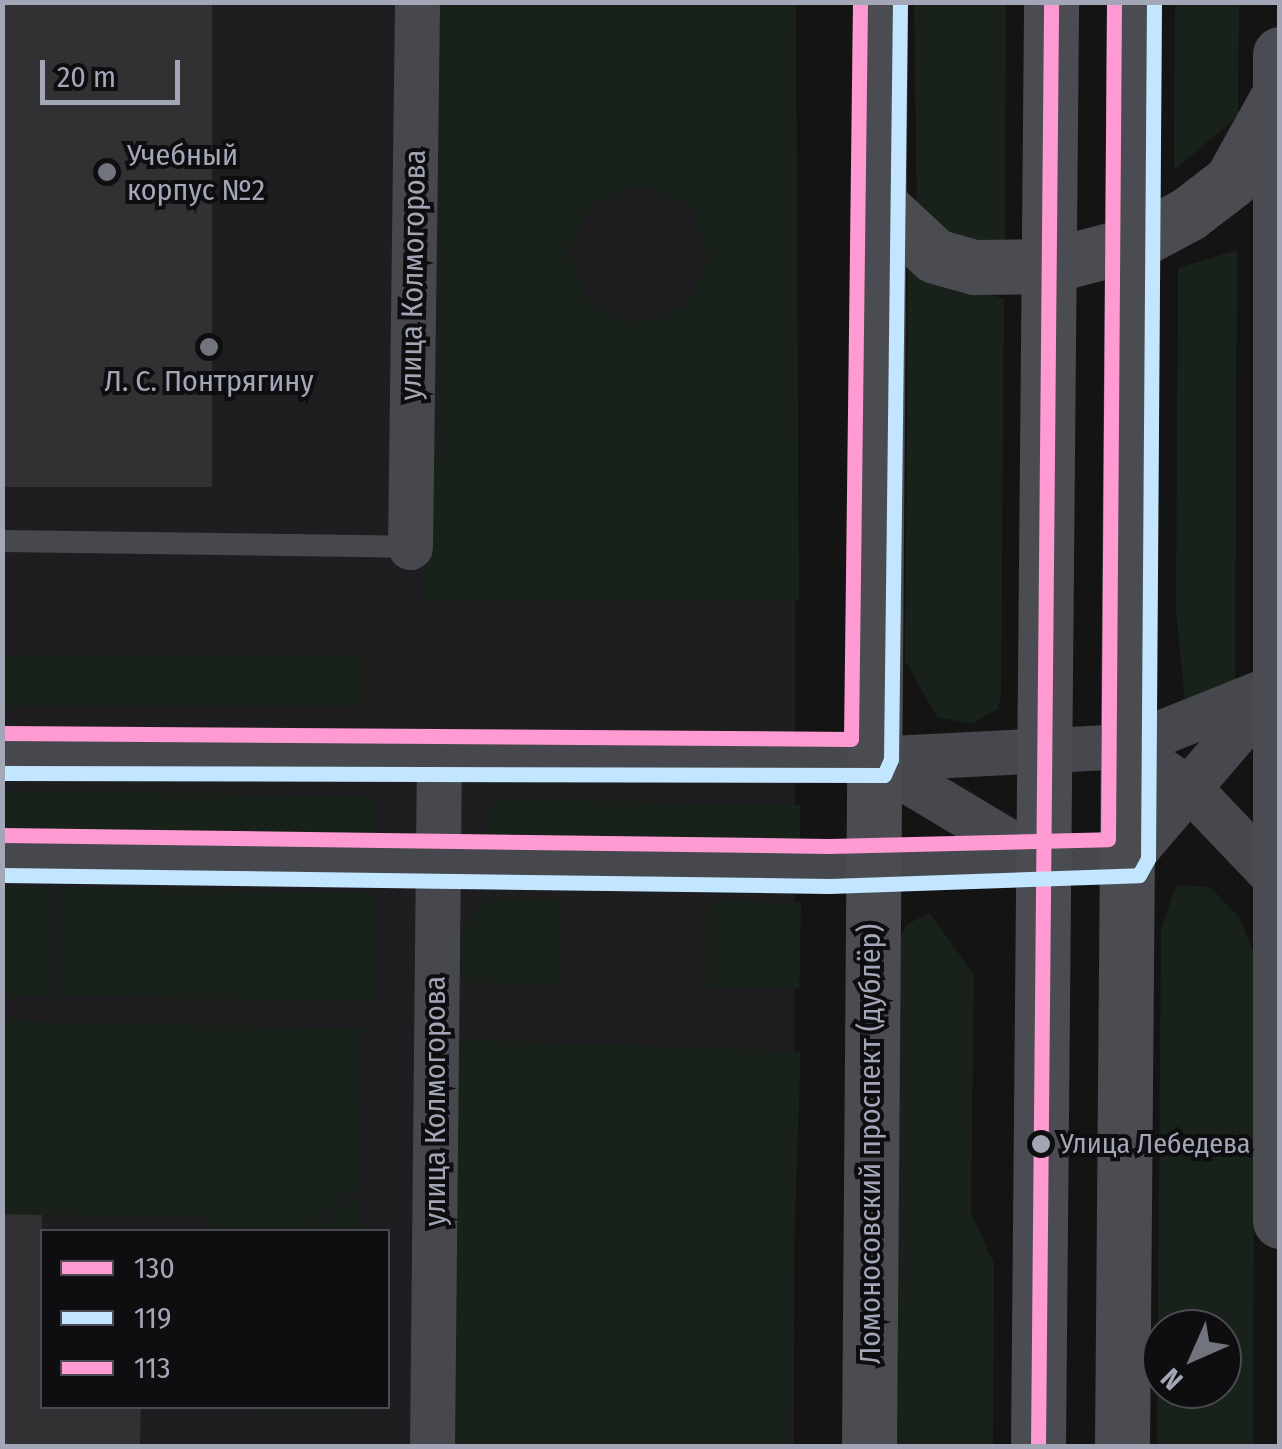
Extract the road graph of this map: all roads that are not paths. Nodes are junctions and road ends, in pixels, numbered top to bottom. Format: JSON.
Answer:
{"nodes":[{"id":1,"x":417,"y":2,"type":"edge"},
{"id":2,"x":880,"y":2,"type":"edge"},
{"id":3,"x":1051,"y":2,"type":"edge"},
{"id":4,"x":1134,"y":2,"type":"edge"},
{"id":5,"x":1280,"y":54,"type":"edge"},
{"id":6,"x":1279,"y":91,"type":"edge"},
{"id":7,"x":879,"y":204,"type":"junction"},
{"id":8,"x":1132,"y":244,"type":"junction"},
{"id":9,"x":1049,"y":266,"type":"junction"},
{"id":10,"x":2,"y":542,"type":"edge"},
{"id":11,"x":410,"y":546,"type":"joint"},
{"id":12,"x":1277,"y":719,"type":"edge"},
{"id":13,"x":1127,"y":746,"type":"junction"},
{"id":14,"x":1048,"y":750,"type":"junction"},
{"id":15,"x":2,"y":752,"type":"edge"},
{"id":16,"x":439,"y":756,"type":"junction"},
{"id":17,"x":871,"y":759,"type":"junction"},
{"id":18,"x":1193,"y":792,"type":"junction"},
{"id":19,"x":2,"y":855,"type":"edge"},
{"id":20,"x":436,"y":860,"type":"junction"},
{"id":21,"x":1128,"y":860,"type":"junction"},
{"id":22,"x":1046,"y":864,"type":"junction"},
{"id":23,"x":871,"y":866,"type":"junction"},
{"id":24,"x":1278,"y":881,"type":"edge"},
{"id":25,"x":1280,"y":1220,"type":"edge"},
{"id":26,"x":432,"y":1446,"type":"edge"},
{"id":27,"x":869,"y":1446,"type":"edge"},
{"id":28,"x":1038,"y":1446,"type":"edge"},
{"id":29,"x":1122,"y":1446,"type":"edge"}],
"edges":[{"from":1,"to":11,"type":"street","name":"улица Колмогорова"},
{"from":2,"to":7,"type":"street","name":"Ломоносовский проспект (дублёр)"},
{"from":3,"to":9,"type":"street"},
{"from":4,"to":8,"type":"street"},
{"from":5,"to":6,"type":"street"},
{"from":6,"to":8,"type":"street"},
{"from":6,"to":12,"type":"street"},
{"from":7,"to":9,"type":"street"},
{"from":7,"to":17,"type":"street","name":"Ломоносовский проспект (дублёр)"},
{"from":8,"to":9,"type":"street"},
{"from":8,"to":13,"type":"street"},
{"from":9,"to":14,"type":"street"},
{"from":10,"to":11,"type":"lane"},
{"from":12,"to":13,"type":"street"},
{"from":12,"to":18,"type":"street"},
{"from":12,"to":24,"type":"street"},
{"from":13,"to":14,"type":"street"},
{"from":13,"to":18,"type":"street"},
{"from":13,"to":21,"type":"street"},
{"from":14,"to":17,"type":"street"},
{"from":14,"to":22,"type":"street"},
{"from":15,"to":16,"type":"street"},
{"from":16,"to":17,"type":"street"},
{"from":16,"to":20,"type":"street","name":"улица Колмогорова"},
{"from":17,"to":22,"type":"street"},
{"from":17,"to":23,"type":"street","name":"Ломоносовский проспект (дублёр)"},
{"from":18,"to":21,"type":"street"},
{"from":18,"to":24,"type":"street"},
{"from":19,"to":20,"type":"street"},
{"from":20,"to":23,"type":"street"},
{"from":20,"to":26,"type":"street","name":"улица Колмогорова"},
{"from":21,"to":22,"type":"street"},
{"from":21,"to":29,"type":"street"},
{"from":22,"to":23,"type":"street"},
{"from":22,"to":28,"type":"street"},
{"from":23,"to":27,"type":"street","name":"Ломоносовский проспект (дублёр)"},
{"from":24,"to":25,"type":"street"}]}
